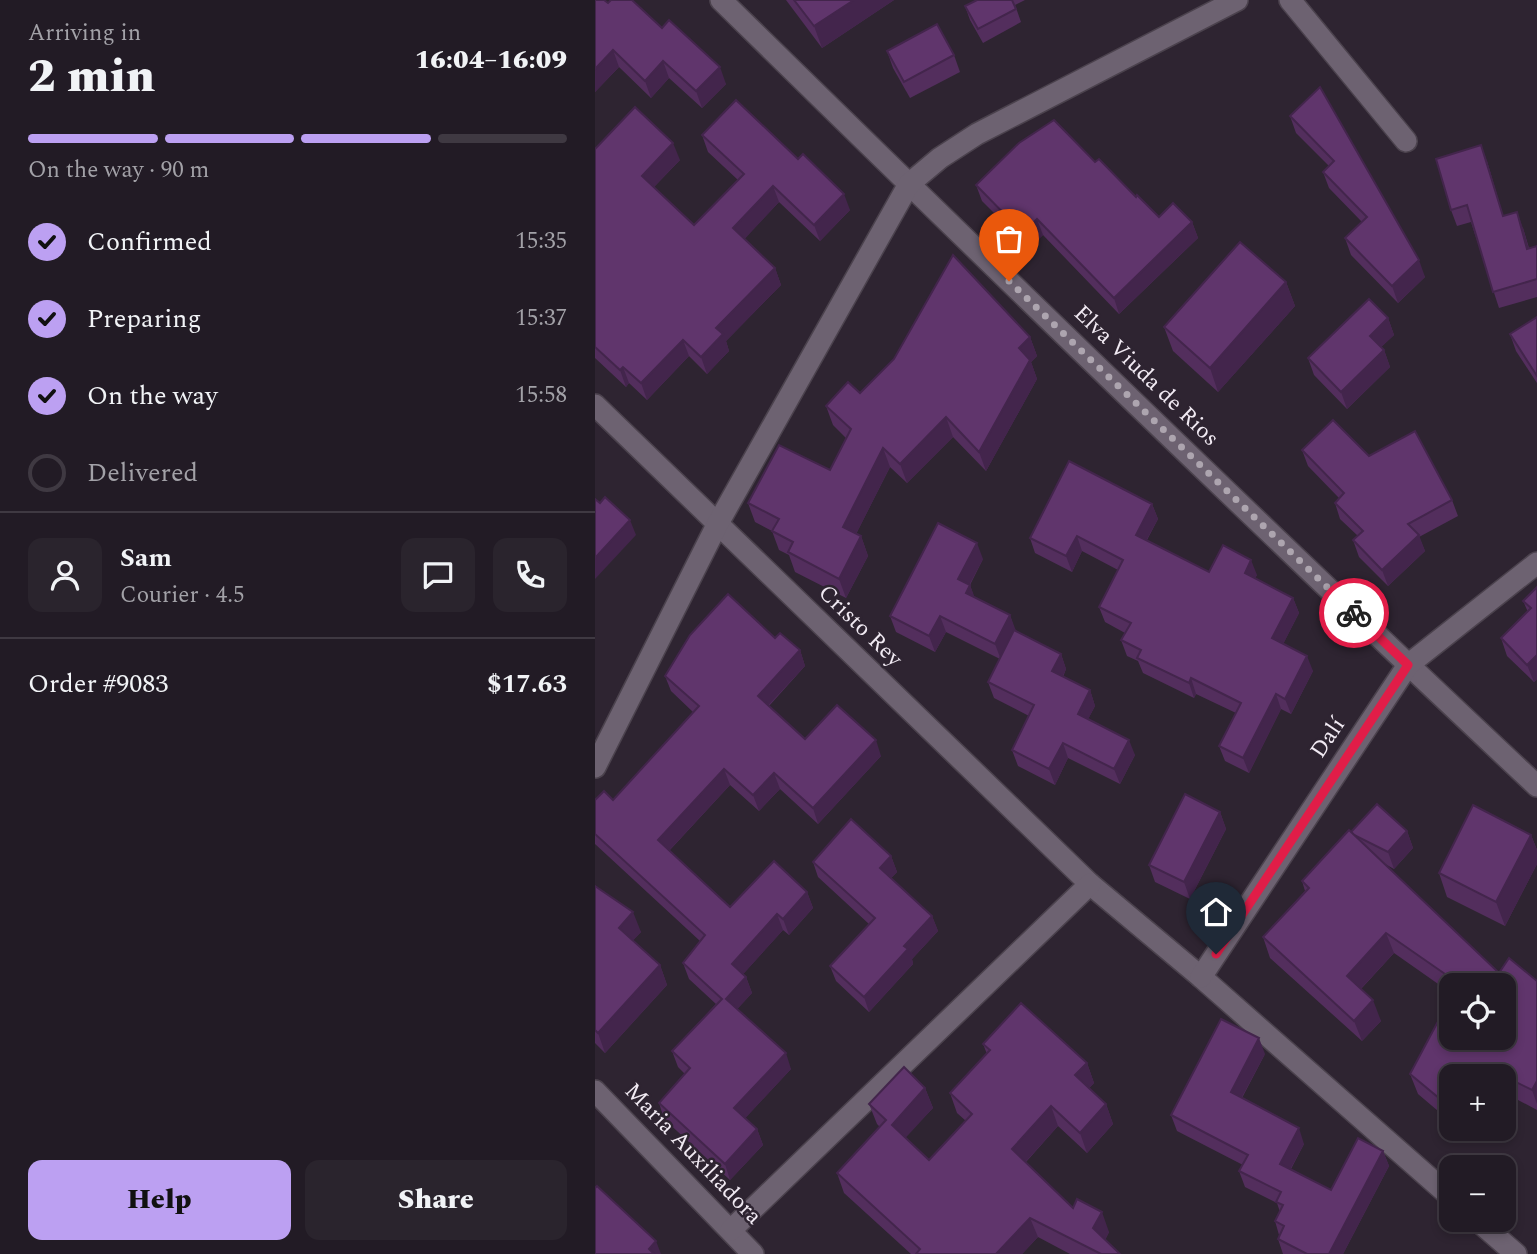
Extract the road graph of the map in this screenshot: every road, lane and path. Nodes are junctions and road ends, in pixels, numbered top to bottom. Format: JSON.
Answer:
{"nodes":[{"id":1,"x":721,"y":0,"type":"edge"},
{"id":2,"x":1237,"y":0,"type":"edge"},
{"id":3,"x":1290,"y":0,"type":"edge"},
{"id":4,"x":1406,"y":141,"type":"dead end"},
{"id":5,"x":909,"y":184,"type":"junction"},
{"id":6,"x":595,"y":405,"type":"edge"},
{"id":7,"x":717,"y":524,"type":"junction"},
{"id":8,"x":1537,"y":563,"type":"edge"},
{"id":9,"x":1408,"y":665,"type":"junction"},
{"id":10,"x":595,"y":767,"type":"edge"},
{"id":11,"x":1537,"y":786,"type":"edge"},
{"id":12,"x":1090,"y":884,"type":"junction"},
{"id":13,"x":1201,"y":977,"type":"junction"},
{"id":14,"x":595,"y":1091,"type":"edge"},
{"id":15,"x":1439,"y":1185,"type":"edge"},
{"id":16,"x":731,"y":1230,"type":"junction"},
{"id":17,"x":1491,"y":1232,"type":"edge"},
{"id":18,"x":753,"y":1254,"type":"edge"},
{"id":19,"x":1516,"y":1254,"type":"edge"}],
"edges":[{"from":1,"to":5,"type":"street","name":"Elva Viuda de Rios"},
{"from":2,"to":5,"type":"street"},
{"from":3,"to":4,"type":"street"},
{"from":5,"to":7,"type":"street"},
{"from":5,"to":9,"type":"street","name":"Elva Viuda de Rios"},
{"from":6,"to":7,"type":"street","name":"Cristo Rey"},
{"from":7,"to":10,"type":"street"},
{"from":7,"to":12,"type":"street","name":"Cristo Rey"},
{"from":8,"to":9,"type":"street","name":"Dalí"},
{"from":9,"to":11,"type":"street","name":"Elva Viuda de Rios"},
{"from":9,"to":13,"type":"street","name":"Dalí"},
{"from":12,"to":13,"type":"street","name":"Cristo Rey"},
{"from":12,"to":16,"type":"street"},
{"from":13,"to":15,"type":"street","name":"Cristo Rey"},
{"from":14,"to":16,"type":"street","name":"Maria Auxiliadora"},
{"from":16,"to":18,"type":"street","name":"Maria Auxiliadora"},
{"from":17,"to":19,"type":"street"}]}
